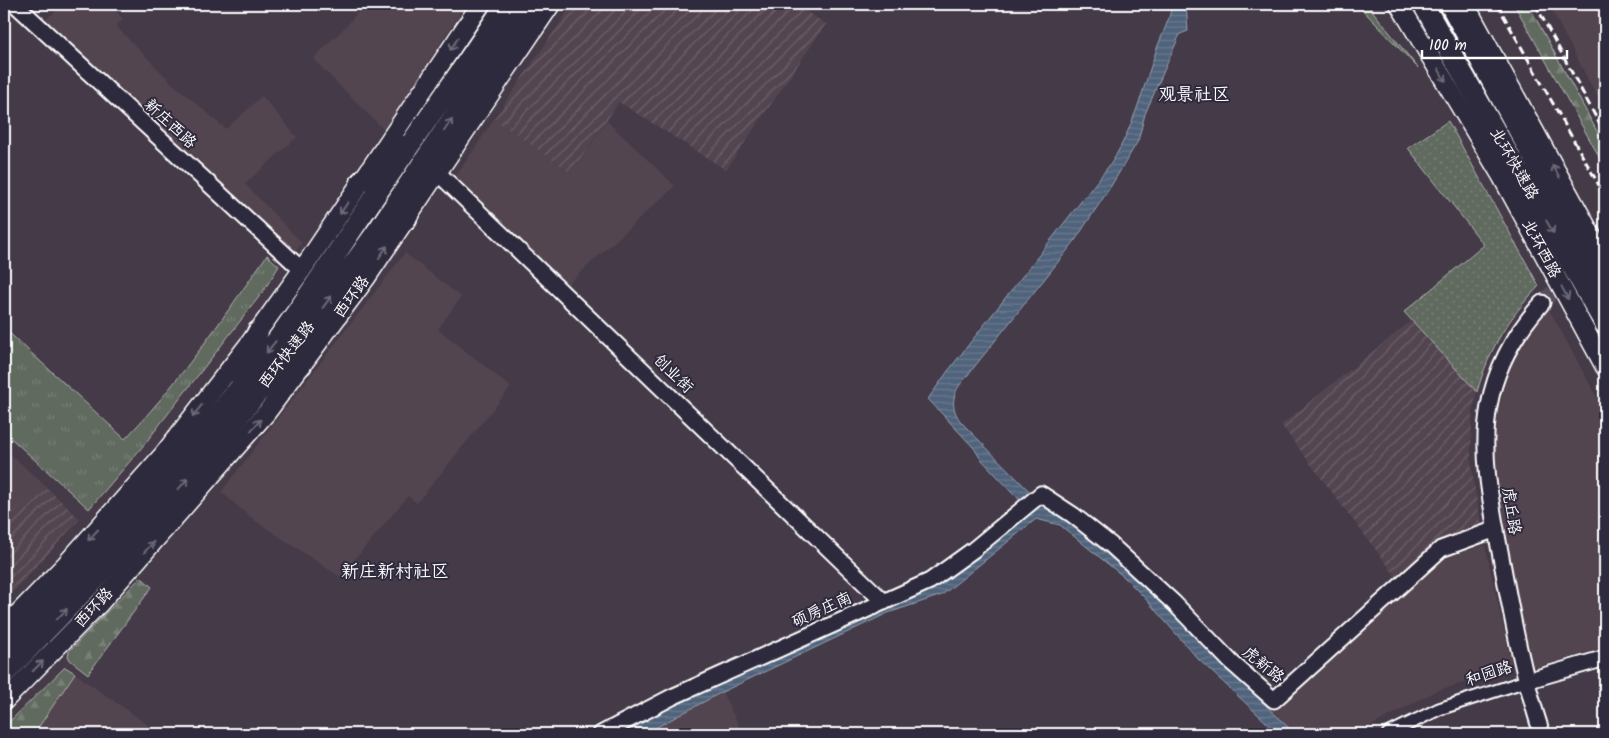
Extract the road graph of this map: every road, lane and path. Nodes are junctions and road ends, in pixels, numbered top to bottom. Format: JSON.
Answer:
{"nodes":[{"id":1,"x":15,"y":4,"type":"edge"},
{"id":2,"x":481,"y":4,"type":"edge"},
{"id":3,"x":506,"y":4,"type":"edge"},
{"id":4,"x":528,"y":4,"type":"edge"},
{"id":5,"x":552,"y":4,"type":"edge"},
{"id":6,"x":1399,"y":4,"type":"edge"},
{"id":7,"x":1450,"y":4,"type":"edge"},
{"id":8,"x":1466,"y":4,"type":"edge"},
{"id":9,"x":1424,"y":8,"type":"edge"},
{"id":10,"x":432,"y":112,"type":"junction"},
{"id":11,"x":436,"y":144,"type":"junction"},
{"id":12,"x":437,"y":172,"type":"junction"},
{"id":13,"x":361,"y":182,"type":"junction"},
{"id":14,"x":406,"y":218,"type":"junction"},
{"id":15,"x":1605,"y":260,"type":"edge"},
{"id":16,"x":302,"y":270,"type":"junction"},
{"id":17,"x":1605,"y":289,"type":"edge"},
{"id":18,"x":1542,"y":303,"type":"tunnel mouth"},
{"id":19,"x":1603,"y":321,"type":"edge"},
{"id":20,"x":258,"y":332,"type":"junction"},
{"id":21,"x":301,"y":366,"type":"junction"},
{"id":22,"x":1605,"y":367,"type":"edge"},
{"id":23,"x":235,"y":406,"type":"junction"},
{"id":24,"x":1039,"y":496,"type":"joint"},
{"id":25,"x":132,"y":528,"type":"junction"},
{"id":26,"x":1496,"y":529,"type":"junction"},
{"id":27,"x":884,"y":602,"type":"junction"},
{"id":28,"x":4,"y":628,"type":"edge"},
{"id":29,"x":4,"y":648,"type":"edge"},
{"id":30,"x":1605,"y":658,"type":"edge"},
{"id":31,"x":4,"y":674,"type":"edge"},
{"id":32,"x":1526,"y":681,"type":"junction"},
{"id":33,"x":4,"y":701,"type":"edge"},
{"id":34,"x":602,"y":734,"type":"edge"},
{"id":35,"x":1388,"y":734,"type":"edge"},
{"id":36,"x":1542,"y":734,"type":"edge"}],
"edges":[{"from":1,"to":16,"type":"street","name":"新庄西路"},
{"from":2,"to":13,"type":"main road","one_way":true},
{"from":3,"to":10,"type":"highway","name":"西环快速路"},
{"from":11,"to":4,"type":"highway","name":"西环快速路","one_way":true},
{"from":5,"to":12,"type":"main road","name":"西环路"},
{"from":6,"to":22,"type":"main road","name":"北环西路","one_way":true},
{"from":7,"to":17,"type":"highway","name":"北环快速路"},
{"from":15,"to":8,"type":"main road","one_way":true},
{"from":9,"to":19,"type":"highway","name":"北环快速路","one_way":true},
{"from":10,"to":13,"type":"highway"},
{"from":10,"to":23,"type":"highway","name":"西环快速路","one_way":true},
{"from":11,"to":14,"type":"highway"},
{"from":23,"to":11,"type":"highway","name":"西环快速路","one_way":true},
{"from":12,"to":14,"type":"main road","name":"西环路"},
{"from":12,"to":27,"type":"street","name":"创业街"},
{"from":13,"to":16,"type":"main road","one_way":true},
{"from":21,"to":14,"type":"main road","name":"西环路","one_way":true},
{"from":16,"to":20,"type":"main road"},
{"from":18,"to":26,"type":"street","name":"虎丘路"},
{"from":20,"to":23,"type":"highway"},
{"from":20,"to":28,"type":"main road","one_way":true},
{"from":21,"to":23,"type":"highway"},
{"from":33,"to":21,"type":"main road","name":"西环路","one_way":true},
{"from":23,"to":25,"type":"highway","name":"西环快速路"},
{"from":24,"to":26,"type":"street","name":"虎新路"},
{"from":24,"to":27,"type":"street","name":"硕房庄南"},
{"from":25,"to":29,"type":"highway","name":"西环快速路"},
{"from":31,"to":25,"type":"highway","name":"西环快速路","one_way":true},
{"from":26,"to":32,"type":"street","name":"虎丘路"},
{"from":27,"to":34,"type":"street","name":"硕房庄南"},
{"from":30,"to":32,"type":"street","name":"和园路"},
{"from":32,"to":35,"type":"street","name":"和园路"},
{"from":32,"to":36,"type":"street","name":"虎丘路"}]}
